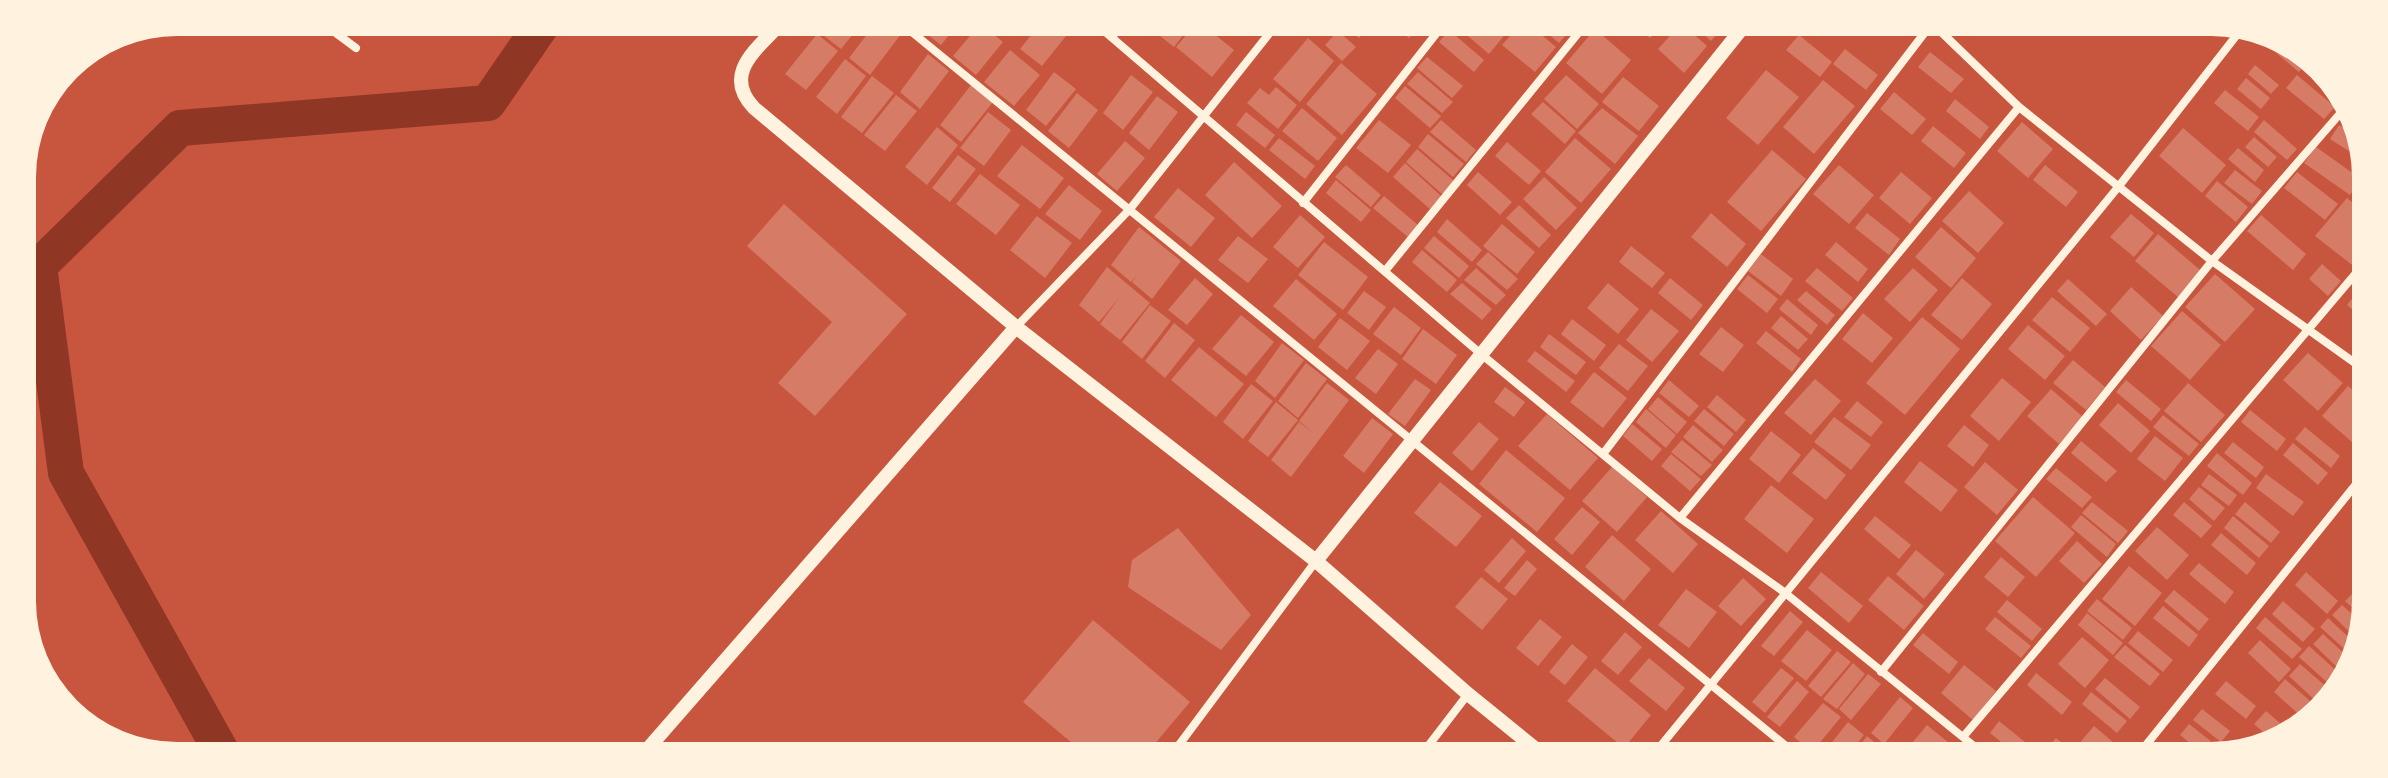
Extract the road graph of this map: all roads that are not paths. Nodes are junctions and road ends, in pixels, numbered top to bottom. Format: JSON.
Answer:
{"nodes":[{"id":1,"x":340,"y":36,"type":"edge"},
{"id":2,"x":769,"y":36,"type":"edge"},
{"id":3,"x":917,"y":36,"type":"edge"},
{"id":4,"x":1267,"y":36,"type":"edge"},
{"id":5,"x":1434,"y":36,"type":"edge"},
{"id":6,"x":1576,"y":36,"type":"edge"},
{"id":7,"x":1736,"y":36,"type":"edge"},
{"id":8,"x":1922,"y":36,"type":"edge"},
{"id":9,"x":1945,"y":36,"type":"edge"},
{"id":10,"x":1112,"y":37,"type":"edge"},
{"id":11,"x":2234,"y":38,"type":"edge"},
{"id":12,"x":356,"y":48,"type":"dead end"},
{"id":13,"x":2019,"y":107,"type":"junction"},
{"id":14,"x":2338,"y":116,"type":"edge"},
{"id":15,"x":1203,"y":117,"type":"junction"},
{"id":16,"x":2119,"y":186,"type":"junction"},
{"id":17,"x":1303,"y":203,"type":"junction"},
{"id":18,"x":1130,"y":209,"type":"junction"},
{"id":19,"x":2212,"y":261,"type":"junction"},
{"id":20,"x":1385,"y":271,"type":"junction"},
{"id":21,"x":2352,"y":278,"type":"edge"},
{"id":22,"x":1016,"y":327,"type":"junction"},
{"id":23,"x":2307,"y":330,"type":"junction"},
{"id":24,"x":1481,"y":354,"type":"junction"},
{"id":25,"x":2352,"y":361,"type":"edge"},
{"id":26,"x":1412,"y":440,"type":"junction"},
{"id":27,"x":1603,"y":454,"type":"junction"},
{"id":28,"x":2352,"y":489,"type":"edge"},
{"id":29,"x":1680,"y":518,"type":"junction"},
{"id":30,"x":1316,"y":561,"type":"junction"},
{"id":31,"x":1784,"y":592,"type":"junction"},
{"id":32,"x":1881,"y":672,"type":"junction"},
{"id":33,"x":1709,"y":685,"type":"junction"},
{"id":34,"x":1468,"y":694,"type":"junction"},
{"id":35,"x":1963,"y":737,"type":"junction"},
{"id":36,"x":654,"y":742,"type":"edge"},
{"id":37,"x":1181,"y":742,"type":"edge"},
{"id":38,"x":1431,"y":742,"type":"edge"},
{"id":39,"x":1527,"y":742,"type":"edge"},
{"id":40,"x":1664,"y":742,"type":"edge"},
{"id":41,"x":1781,"y":742,"type":"edge"},
{"id":42,"x":1969,"y":742,"type":"edge"},
{"id":43,"x":2148,"y":742,"type":"edge"}],
"edges":[{"from":1,"to":12,"type":"street"},
{"from":2,"to":22,"type":"street"},
{"from":3,"to":18,"type":"street"},
{"from":4,"to":15,"type":"street"},
{"from":5,"to":17,"type":"street"},
{"from":6,"to":20,"type":"street"},
{"from":7,"to":24,"type":"street"},
{"from":8,"to":27,"type":"street"},
{"from":9,"to":13,"type":"street"},
{"from":10,"to":15,"type":"street"},
{"from":11,"to":16,"type":"street"},
{"from":13,"to":16,"type":"street"},
{"from":13,"to":29,"type":"street"},
{"from":14,"to":19,"type":"street"},
{"from":15,"to":17,"type":"street"},
{"from":15,"to":18,"type":"street"},
{"from":16,"to":19,"type":"street"},
{"from":16,"to":31,"type":"street"},
{"from":17,"to":20,"type":"street"},
{"from":18,"to":22,"type":"street"},
{"from":18,"to":26,"type":"street"},
{"from":19,"to":23,"type":"street"},
{"from":19,"to":32,"type":"street"},
{"from":20,"to":24,"type":"street"},
{"from":21,"to":23,"type":"street"},
{"from":22,"to":30,"type":"street"},
{"from":22,"to":36,"type":"street"},
{"from":23,"to":25,"type":"street"},
{"from":23,"to":35,"type":"street"},
{"from":24,"to":26,"type":"street"},
{"from":24,"to":27,"type":"street"},
{"from":26,"to":30,"type":"street"},
{"from":26,"to":33,"type":"street"},
{"from":27,"to":29,"type":"street"},
{"from":28,"to":43,"type":"street"},
{"from":29,"to":31,"type":"street"},
{"from":30,"to":34,"type":"street"},
{"from":30,"to":37,"type":"street"},
{"from":31,"to":32,"type":"street"},
{"from":31,"to":33,"type":"street"},
{"from":32,"to":35,"type":"street"},
{"from":33,"to":40,"type":"street"},
{"from":33,"to":41,"type":"street"},
{"from":34,"to":38,"type":"street"},
{"from":34,"to":39,"type":"street"},
{"from":35,"to":42,"type":"street"}]}
